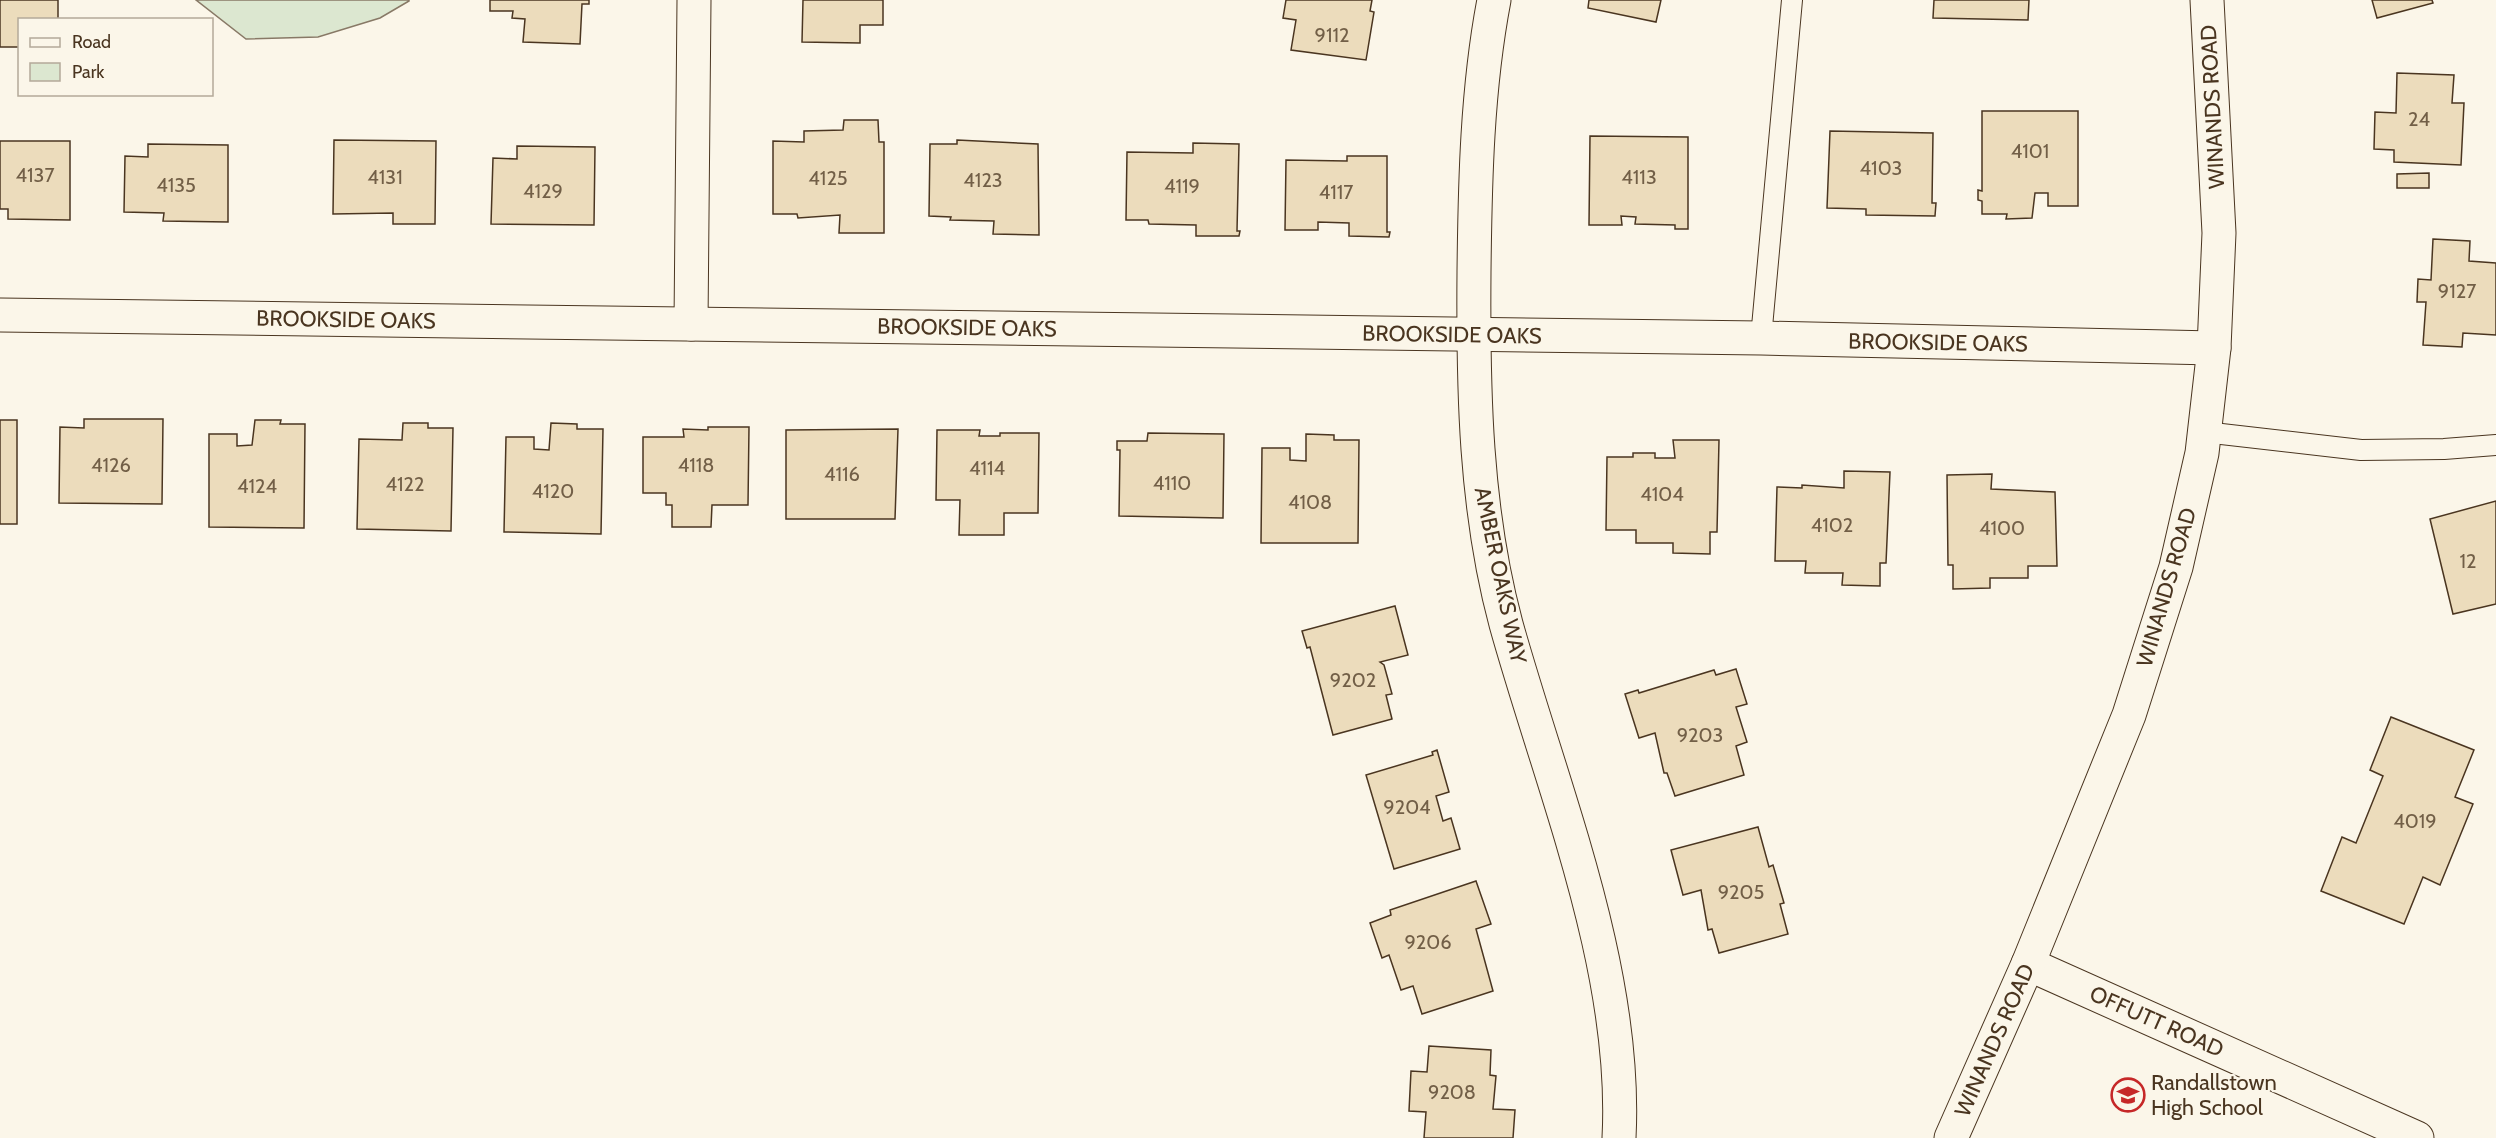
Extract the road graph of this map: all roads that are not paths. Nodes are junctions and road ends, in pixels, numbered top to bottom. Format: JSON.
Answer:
{"nodes":[{"id":1,"x":694,"y":0,"type":"edge"},
{"id":2,"x":1494,"y":0,"type":"edge"},
{"id":3,"x":1792,"y":0,"type":"edge"},
{"id":4,"x":2207,"y":0,"type":"edge"},
{"id":5,"x":0,"y":315,"type":"edge"},
{"id":6,"x":691,"y":324,"type":"junction"},
{"id":7,"x":1474,"y":334,"type":"junction"},
{"id":8,"x":1761,"y":338,"type":"junction"},
{"id":9,"x":2214,"y":348,"type":"junction"},
{"id":10,"x":2204,"y":432,"type":"junction"},
{"id":11,"x":2496,"y":445,"type":"edge"},
{"id":12,"x":2028,"y":964,"type":"junction"},
{"id":13,"x":1619,"y":1138,"type":"edge"},
{"id":14,"x":1951,"y":1138,"type":"edge"},
{"id":15,"x":2417,"y":1138,"type":"edge"}],
"edges":[{"from":1,"to":6,"type":"street"},
{"from":2,"to":7,"type":"street","name":"AMBER OAKS WAY"},
{"from":3,"to":8,"type":"lane"},
{"from":4,"to":9,"type":"street","name":"WINANDS ROAD"},
{"from":5,"to":6,"type":"street","name":"BROOKSIDE OAKS"},
{"from":6,"to":7,"type":"street","name":"BROOKSIDE OAKS"},
{"from":7,"to":8,"type":"street","name":"BROOKSIDE OAKS"},
{"from":7,"to":13,"type":"street","name":"AMBER OAKS WAY"},
{"from":8,"to":9,"type":"street","name":"BROOKSIDE OAKS"},
{"from":9,"to":10,"type":"street","name":"WINANDS ROAD"},
{"from":10,"to":11,"type":"lane"},
{"from":10,"to":12,"type":"street","name":"WINANDS ROAD"},
{"from":12,"to":14,"type":"street","name":"WINANDS ROAD"},
{"from":12,"to":15,"type":"street","name":"OFFUTT ROAD"}]}
